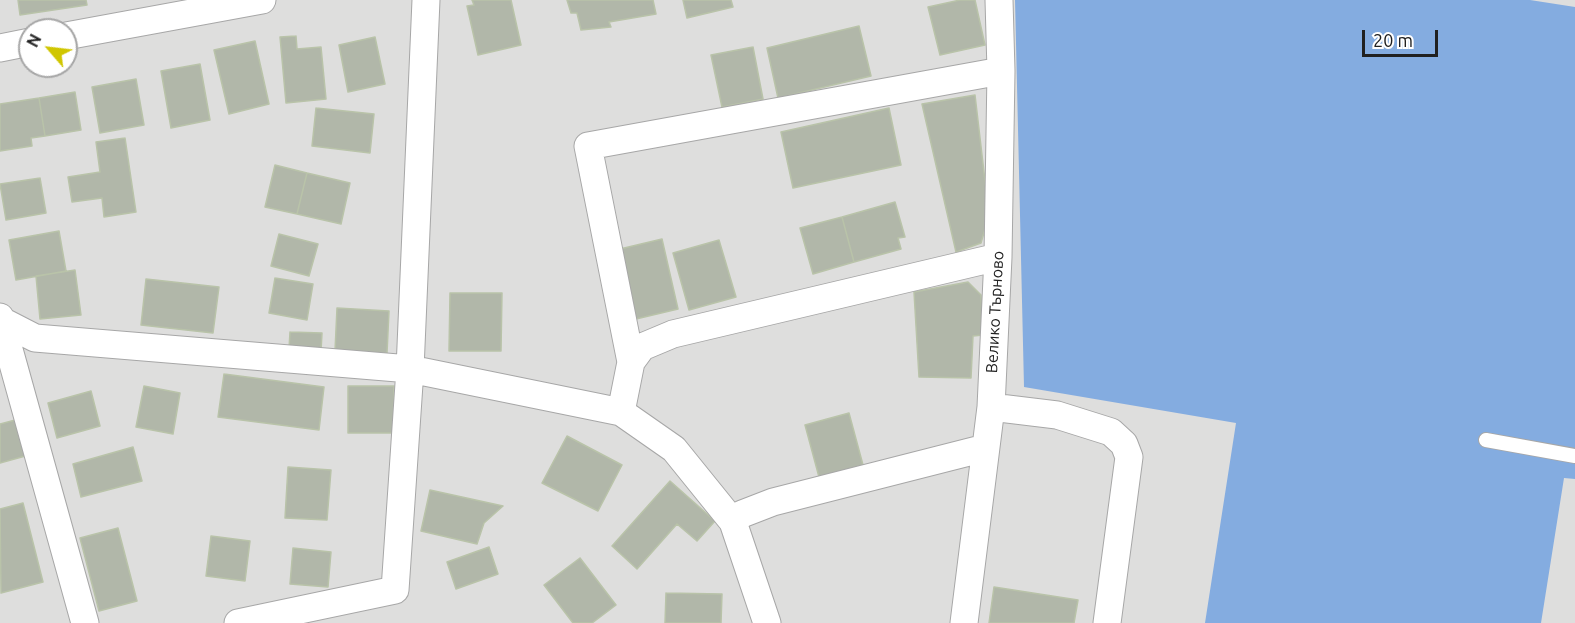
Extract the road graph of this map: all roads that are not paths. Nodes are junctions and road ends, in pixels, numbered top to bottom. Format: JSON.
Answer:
{"nodes":[{"id":1,"x":262,"y":0,"type":"edge"},
{"id":2,"x":426,"y":0,"type":"edge"},
{"id":3,"x":999,"y":0,"type":"edge"},
{"id":4,"x":78,"y":34,"type":"edge"},
{"id":5,"x":18,"y":44,"type":"edge"},
{"id":6,"x":0,"y":48,"type":"edge"},
{"id":7,"x":1001,"y":71,"type":"junction"},
{"id":8,"x":998,"y":257,"type":"junction"},
{"id":9,"x":0,"y":319,"type":"edge"},
{"id":10,"x":631,"y":362,"type":"junction"},
{"id":11,"x":410,"y":369,"type":"junction"},
{"id":12,"x":991,"y":407,"type":"junction"},
{"id":13,"x":621,"y":412,"type":"junction"},
{"id":14,"x":1486,"y":440,"type":"dead end"},
{"id":15,"x":986,"y":448,"type":"junction"},
{"id":16,"x":1575,"y":456,"type":"edge"},
{"id":17,"x":733,"y":522,"type":"junction"},
{"id":18,"x":85,"y":623,"type":"edge"},
{"id":19,"x":238,"y":623,"type":"edge"},
{"id":20,"x":767,"y":623,"type":"edge"},
{"id":21,"x":964,"y":623,"type":"edge"},
{"id":22,"x":1107,"y":623,"type":"edge"}],
"edges":[{"from":1,"to":4,"type":"street"},
{"from":2,"to":11,"type":"street"},
{"from":3,"to":7,"type":"street","name":"Велико Търново"},
{"from":5,"to":6,"type":"street"},
{"from":7,"to":8,"type":"street","name":"Велико Търново"},
{"from":7,"to":10,"type":"street"},
{"from":8,"to":10,"type":"street"},
{"from":8,"to":12,"type":"street","name":"Велико Търново"},
{"from":9,"to":11,"type":"street"},
{"from":9,"to":18,"type":"street"},
{"from":10,"to":13,"type":"street"},
{"from":11,"to":13,"type":"street"},
{"from":11,"to":19,"type":"street"},
{"from":12,"to":15,"type":"street","name":"Велико Търново"},
{"from":12,"to":22,"type":"street"},
{"from":13,"to":17,"type":"street"},
{"from":14,"to":16,"type":"lane"},
{"from":15,"to":17,"type":"street"},
{"from":15,"to":21,"type":"street","name":"Велико Търново"},
{"from":17,"to":20,"type":"street"}]}
